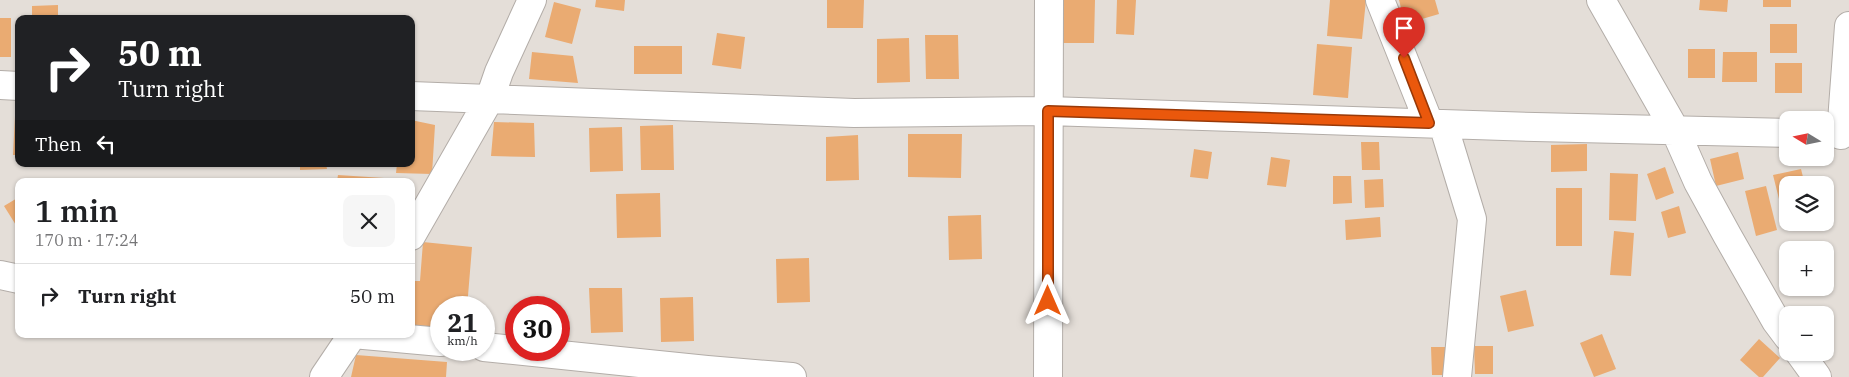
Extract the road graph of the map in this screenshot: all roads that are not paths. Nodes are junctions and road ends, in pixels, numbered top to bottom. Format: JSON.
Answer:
{"nodes":[{"id":1,"x":532,"y":0,"type":"edge"},
{"id":2,"x":1049,"y":0,"type":"edge"},
{"id":3,"x":1380,"y":0,"type":"edge"},
{"id":4,"x":1601,"y":0,"type":"edge"},
{"id":5,"x":1849,"y":26,"type":"edge"},
{"id":6,"x":0,"y":85,"type":"edge"},
{"id":7,"x":15,"y":86,"type":"edge"},
{"id":8,"x":415,"y":96,"type":"edge"},
{"id":9,"x":490,"y":98,"type":"junction"},
{"id":10,"x":1048,"y":111,"type":"junction"},
{"id":11,"x":1436,"y":123,"type":"junction"},
{"id":12,"x":1675,"y":130,"type":"junction"},
{"id":13,"x":1779,"y":133,"type":"edge"},
{"id":14,"x":1838,"y":135,"type":"edge"},
{"id":15,"x":415,"y":229,"type":"edge"},
{"id":16,"x":0,"y":275,"type":"edge"},
{"id":17,"x":15,"y":278,"type":"edge"},
{"id":18,"x":1779,"y":325,"type":"edge"},
{"id":19,"x":350,"y":338,"type":"edge"},
{"id":20,"x":397,"y":338,"type":"edge"},
{"id":21,"x":430,"y":341,"type":"edge"},
{"id":22,"x":495,"y":348,"type":"edge"},
{"id":23,"x":1805,"y":361,"type":"edge"},
{"id":24,"x":324,"y":377,"type":"edge"},
{"id":25,"x":792,"y":377,"type":"edge"},
{"id":26,"x":1048,"y":377,"type":"edge"},
{"id":27,"x":1456,"y":377,"type":"edge"},
{"id":28,"x":1816,"y":377,"type":"edge"}],
"edges":[{"from":1,"to":9,"type":"street"},
{"from":2,"to":10,"type":"street"},
{"from":3,"to":11,"type":"street"},
{"from":4,"to":12,"type":"street"},
{"from":5,"to":14,"type":"street"},
{"from":6,"to":7,"type":"street"},
{"from":8,"to":9,"type":"street"},
{"from":9,"to":10,"type":"street"},
{"from":9,"to":15,"type":"street"},
{"from":10,"to":11,"type":"street"},
{"from":10,"to":26,"type":"street"},
{"from":11,"to":12,"type":"street"},
{"from":11,"to":27,"type":"street"},
{"from":12,"to":13,"type":"street"},
{"from":12,"to":18,"type":"street"},
{"from":16,"to":17,"type":"street"},
{"from":19,"to":24,"type":"street"},
{"from":20,"to":21,"type":"street"},
{"from":22,"to":25,"type":"street"},
{"from":23,"to":28,"type":"street"}]}
